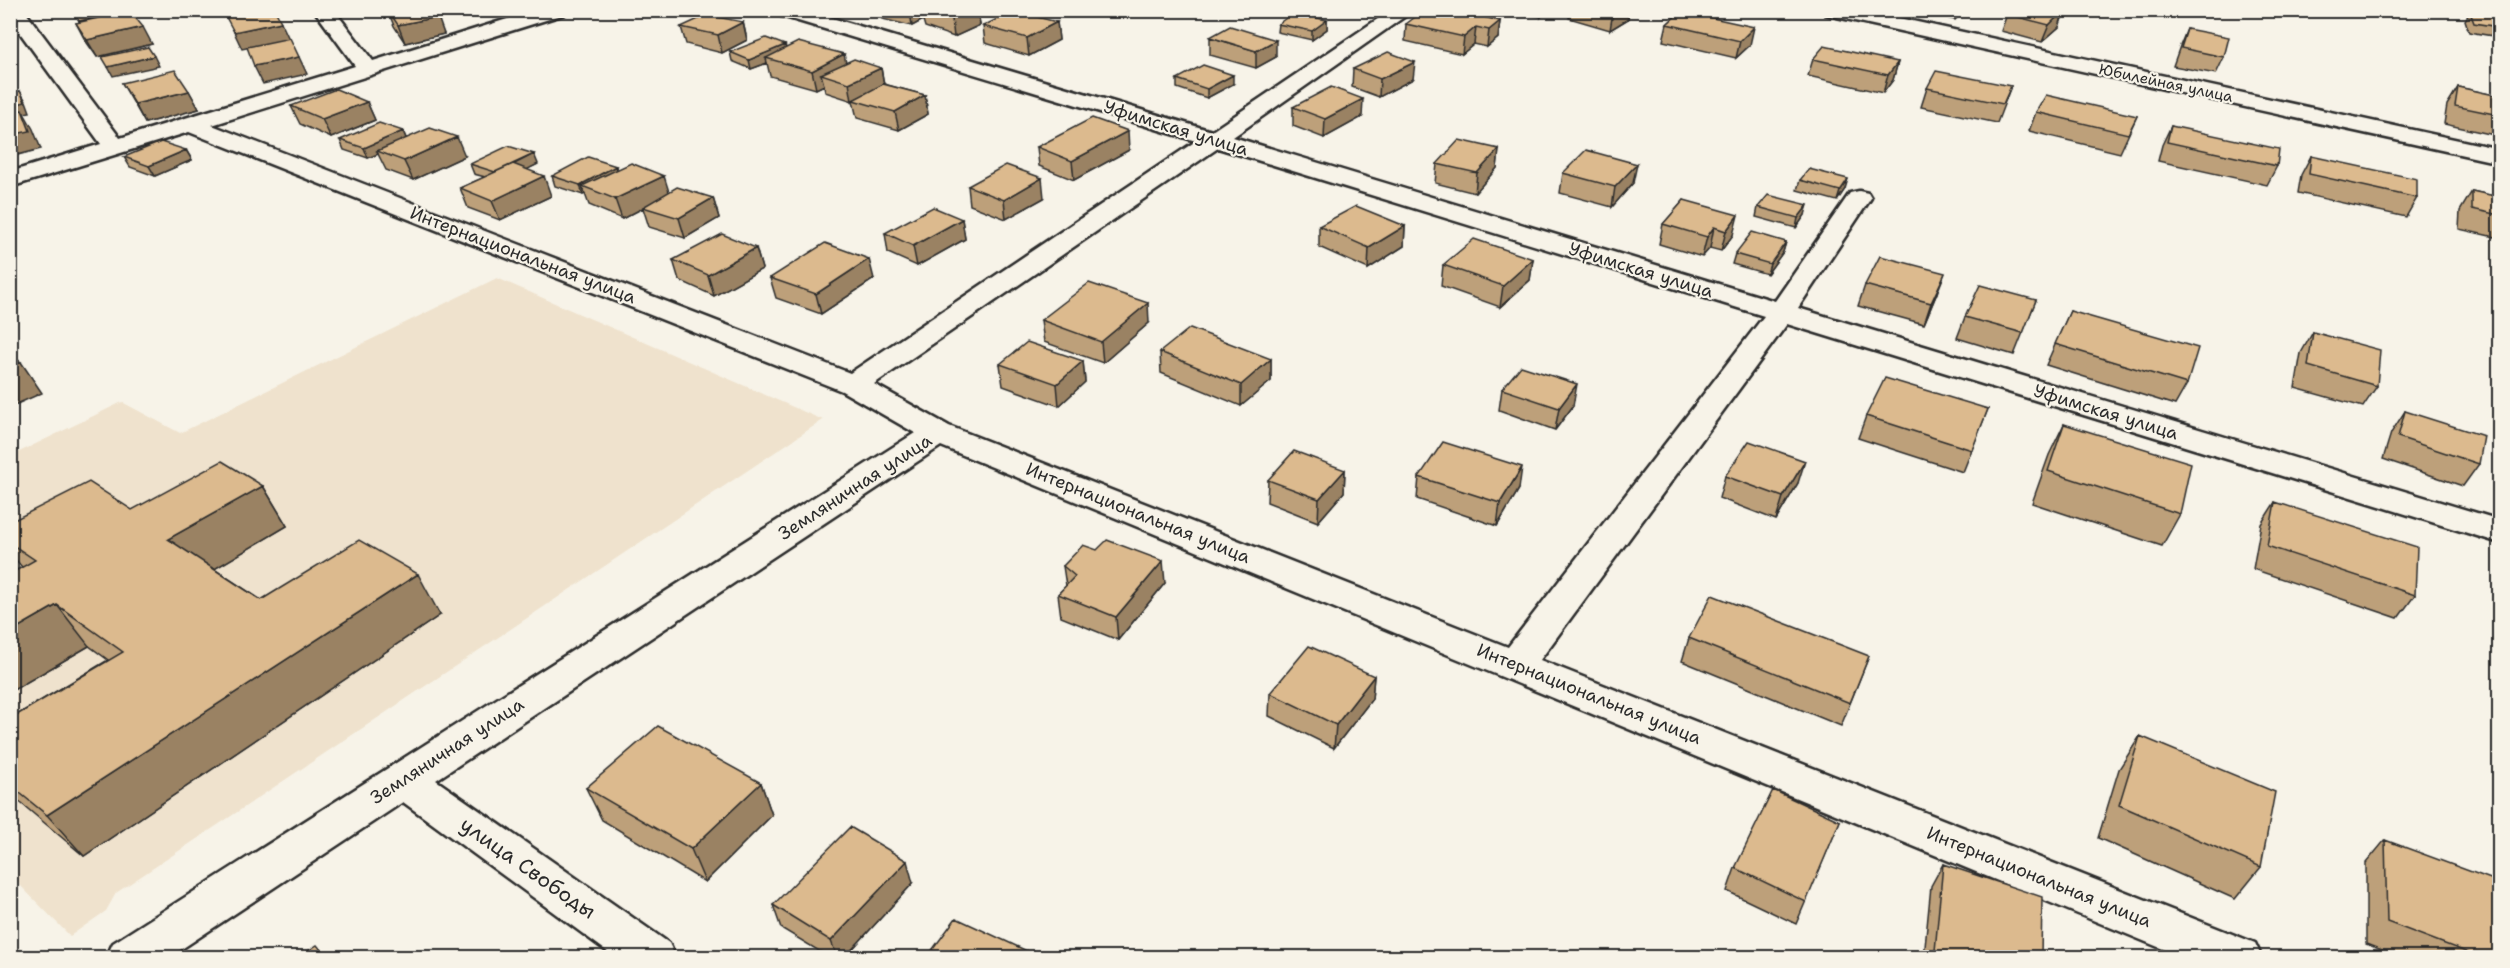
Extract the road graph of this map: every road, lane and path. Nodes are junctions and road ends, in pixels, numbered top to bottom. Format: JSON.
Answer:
{"nodes":[{"id":1,"x":40,"y":10,"type":"edge"},
{"id":2,"x":323,"y":10,"type":"edge"},
{"id":3,"x":558,"y":10,"type":"edge"},
{"id":4,"x":782,"y":10,"type":"edge"},
{"id":5,"x":1405,"y":10,"type":"edge"},
{"id":6,"x":1832,"y":10,"type":"edge"},
{"id":7,"x":16,"y":13,"type":"edge"},
{"id":8,"x":368,"y":69,"type":"junction"},
{"id":9,"x":192,"y":125,"type":"junction"},
{"id":10,"x":1214,"y":139,"type":"junction"},
{"id":11,"x":114,"y":147,"type":"junction"},
{"id":12,"x":2499,"y":156,"type":"edge"},
{"id":13,"x":10,"y":180,"type":"edge"},
{"id":14,"x":1859,"y":198,"type":"dead end"},
{"id":15,"x":1782,"y":312,"type":"junction"},
{"id":16,"x":853,"y":385,"type":"junction"},
{"id":17,"x":938,"y":433,"type":"junction"},
{"id":18,"x":2499,"y":532,"type":"edge"},
{"id":19,"x":1516,"y":664,"type":"junction"},
{"id":20,"x":403,"y":779,"type":"junction"},
{"id":21,"x":129,"y":957,"type":"edge"},
{"id":22,"x":653,"y":957,"type":"edge"},
{"id":23,"x":2239,"y":957,"type":"edge"}],
"edges":[{"from":1,"to":7,"type":"street"},
{"from":2,"to":8,"type":"street"},
{"from":3,"to":8,"type":"street"},
{"from":4,"to":10,"type":"street","name":"Уфимская улица"},
{"from":5,"to":10,"type":"street"},
{"from":6,"to":12,"type":"street","name":"Юбилейная улица"},
{"from":7,"to":11,"type":"street"},
{"from":8,"to":9,"type":"street"},
{"from":9,"to":11,"type":"street"},
{"from":9,"to":16,"type":"street","name":"Интернациональная улица"},
{"from":10,"to":15,"type":"street","name":"Уфимская улица"},
{"from":10,"to":16,"type":"street"},
{"from":11,"to":13,"type":"street"},
{"from":14,"to":15,"type":"street"},
{"from":15,"to":18,"type":"street","name":"Уфимская улица"},
{"from":15,"to":19,"type":"street"},
{"from":16,"to":17,"type":"street","name":"Земляничная улица"},
{"from":17,"to":19,"type":"street","name":"Интернациональная улица"},
{"from":17,"to":20,"type":"street","name":"Земляничная улица"},
{"from":19,"to":23,"type":"street","name":"Интернациональная улица"},
{"from":20,"to":21,"type":"street","name":"Земляничная улица"},
{"from":20,"to":22,"type":"street","name":"улица Свободы"}]}
